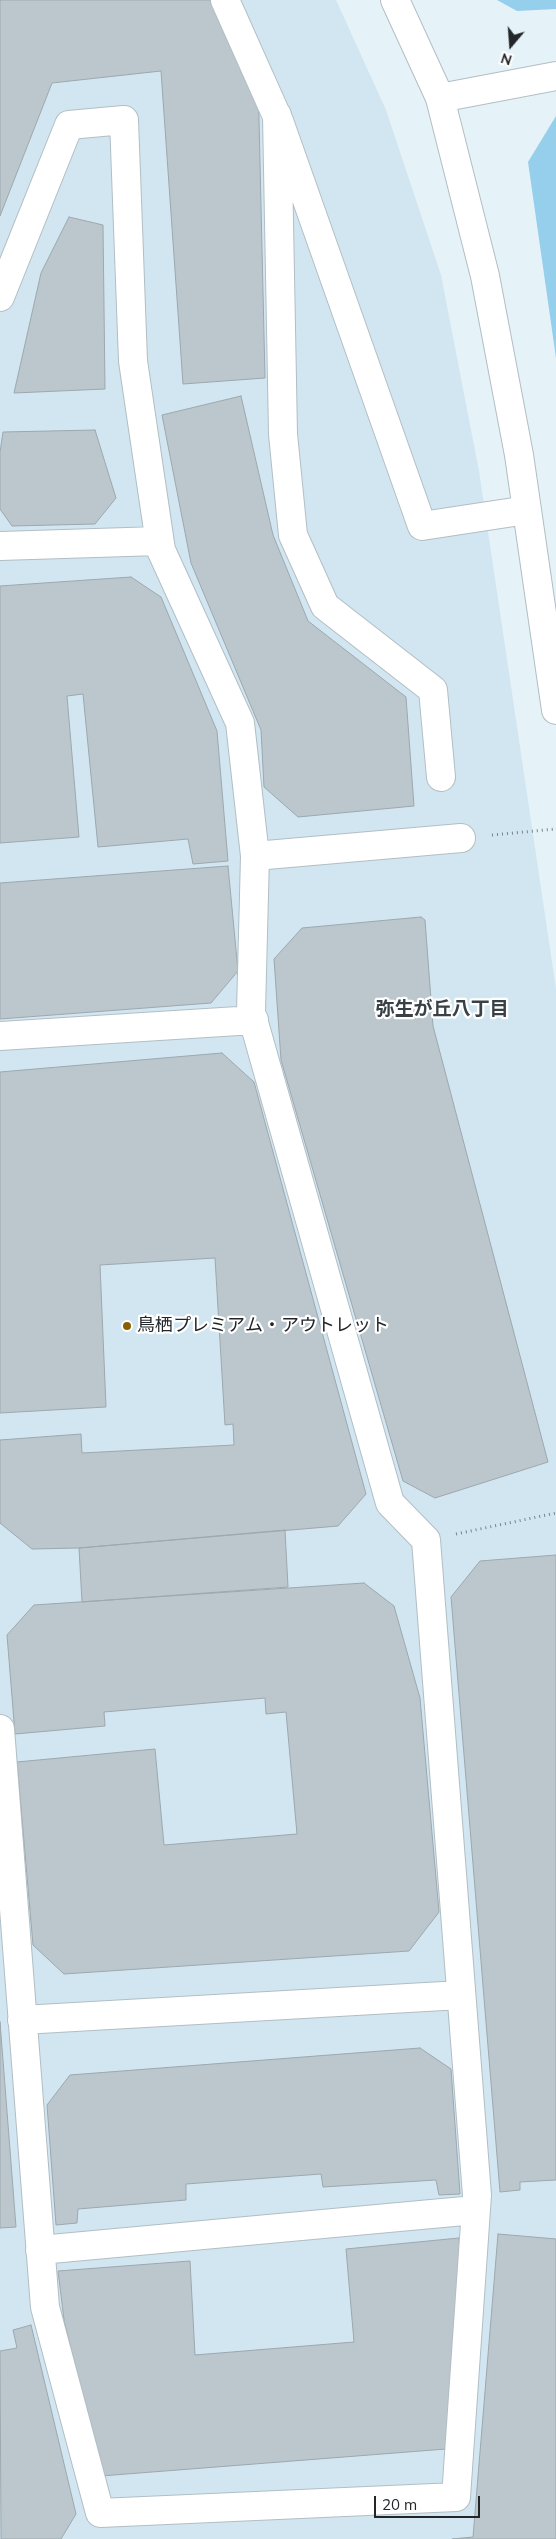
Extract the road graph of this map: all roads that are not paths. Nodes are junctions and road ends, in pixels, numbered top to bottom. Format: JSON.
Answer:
{"nodes":[{"id":1,"x":225,"y":0,"type":"edge"},
{"id":2,"x":395,"y":0,"type":"edge"},
{"id":3,"x":556,"y":76,"type":"edge"},
{"id":4,"x":440,"y":98,"type":"junction"},
{"id":5,"x":277,"y":115,"type":"junction"},
{"id":6,"x":0,"y":297,"type":"edge"},
{"id":7,"x":527,"y":510,"type":"junction"},
{"id":8,"x":159,"y":541,"type":"junction"},
{"id":9,"x":0,"y":546,"type":"edge"},
{"id":10,"x":556,"y":710,"type":"edge"},
{"id":11,"x":442,"y":776,"type":"dead end"},
{"id":12,"x":461,"y":838,"type":"road end"},
{"id":13,"x":255,"y":856,"type":"junction"},
{"id":14,"x":254,"y":1020,"type":"junction"},
{"id":15,"x":0,"y":1036,"type":"edge"},
{"id":16,"x":0,"y":1729,"type":"edge"},
{"id":17,"x":461,"y":1995,"type":"junction"},
{"id":18,"x":22,"y":2020,"type":"junction"},
{"id":19,"x":475,"y":2210,"type":"junction"},
{"id":20,"x":40,"y":2250,"type":"junction"}],
"edges":[{"from":1,"to":5,"type":"street"},
{"from":2,"to":4,"type":"street"},
{"from":3,"to":4,"type":"street"},
{"from":4,"to":7,"type":"street"},
{"from":5,"to":7,"type":"street"},
{"from":5,"to":11,"type":"street"},
{"from":6,"to":8,"type":"street"},
{"from":7,"to":10,"type":"street"},
{"from":8,"to":9,"type":"street"},
{"from":8,"to":13,"type":"street"},
{"from":12,"to":13,"type":"street"},
{"from":13,"to":14,"type":"street"},
{"from":14,"to":15,"type":"street"},
{"from":14,"to":17,"type":"street"},
{"from":16,"to":18,"type":"street"},
{"from":17,"to":18,"type":"street"},
{"from":17,"to":19,"type":"street"},
{"from":18,"to":20,"type":"street"},
{"from":19,"to":20,"type":"street"},
{"from":19,"to":20,"type":"street"}]}
